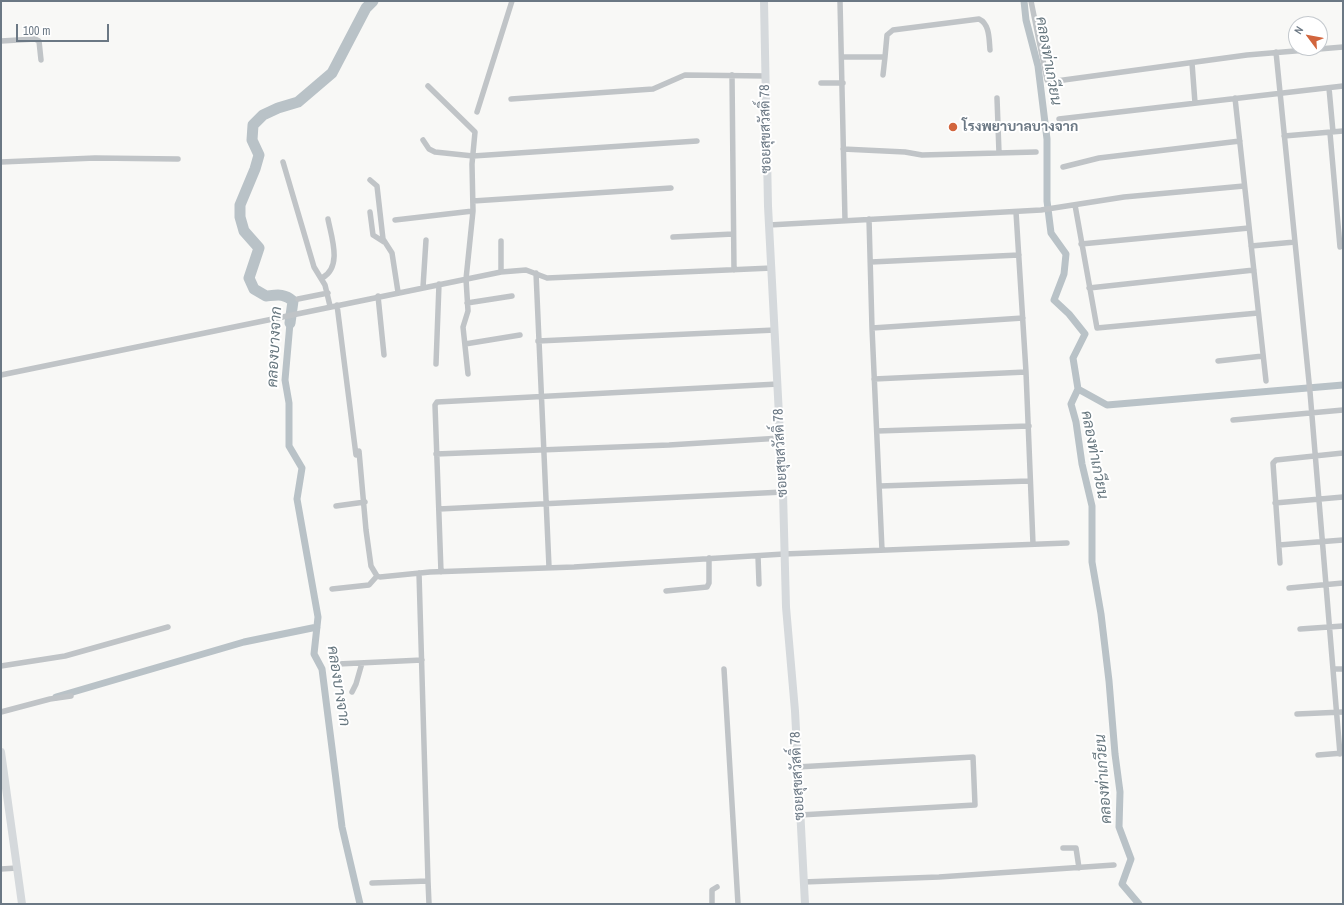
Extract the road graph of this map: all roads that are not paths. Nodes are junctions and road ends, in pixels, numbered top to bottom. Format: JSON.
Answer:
{"nodes":[{"id":1,"x":512,"y":1,"type":"edge"},
{"id":2,"x":764,"y":1,"type":"edge"},
{"id":3,"x":840,"y":1,"type":"edge"},
{"id":4,"x":1031,"y":1,"type":"edge"},
{"id":5,"x":1,"y":40,"type":"edge"},
{"id":6,"x":1343,"y":47,"type":"edge"},
{"id":7,"x":990,"y":50,"type":"dead end"},
{"id":8,"x":1276,"y":52,"type":"junction"},
{"id":9,"x":885,"y":57,"type":"junction"},
{"id":10,"x":842,"y":58,"type":"junction"},
{"id":11,"x":41,"y":60,"type":"dead end"},
{"id":12,"x":1192,"y":63,"type":"junction"},
{"id":13,"x":732,"y":75,"type":"junction"},
{"id":14,"x":883,"y":75,"type":"dead end"},
{"id":15,"x":766,"y":76,"type":"junction"},
{"id":16,"x":821,"y":83,"type":"dead end"},
{"id":17,"x":842,"y":83,"type":"junction"},
{"id":18,"x":428,"y":86,"type":"dead end"},
{"id":19,"x":1343,"y":86,"type":"edge"},
{"id":20,"x":1329,"y":88,"type":"junction"},
{"id":21,"x":1279,"y":93,"type":"junction"},
{"id":22,"x":997,"y":98,"type":"dead end"},
{"id":23,"x":1235,"y":98,"type":"junction"},
{"id":24,"x":511,"y":99,"type":"dead end"},
{"id":25,"x":1195,"y":103,"type":"junction"},
{"id":26,"x":477,"y":112,"type":"dead end"},
{"id":27,"x":1059,"y":119,"type":"dead end"},
{"id":28,"x":1343,"y":131,"type":"edge"},
{"id":29,"x":1331,"y":132,"type":"junction"},
{"id":30,"x":1284,"y":136,"type":"junction"},
{"id":31,"x":423,"y":140,"type":"dead end"},
{"id":32,"x":697,"y":141,"type":"dead end"},
{"id":33,"x":1240,"y":141,"type":"junction"},
{"id":34,"x":843,"y":149,"type":"junction"},
{"id":35,"x":1036,"y":152,"type":"dead end"},
{"id":36,"x":999,"y":153,"type":"junction"},
{"id":37,"x":472,"y":156,"type":"junction"},
{"id":38,"x":178,"y":159,"type":"dead end"},
{"id":39,"x":1,"y":162,"type":"edge"},
{"id":40,"x":283,"y":162,"type":"dead end"},
{"id":41,"x":1063,"y":168,"type":"dead end"},
{"id":42,"x":370,"y":180,"type":"dead end"},
{"id":43,"x":1244,"y":186,"type":"junction"},
{"id":44,"x":672,"y":188,"type":"dead end"},
{"id":45,"x":473,"y":201,"type":"junction"},
{"id":46,"x":1075,"y":205,"type":"junction"},
{"id":47,"x":473,"y":211,"type":"junction"},
{"id":48,"x":370,"y":212,"type":"dead end"},
{"id":49,"x":1016,"y":212,"type":"junction"},
{"id":50,"x":328,"y":219,"type":"dead end"},
{"id":51,"x":869,"y":219,"type":"junction"},
{"id":52,"x":395,"y":220,"type":"dead end"},
{"id":53,"x":845,"y":220,"type":"junction"},
{"id":54,"x":769,"y":225,"type":"junction"},
{"id":55,"x":1249,"y":228,"type":"junction"},
{"id":56,"x":733,"y":234,"type":"junction"},
{"id":57,"x":673,"y":237,"type":"dead end"},
{"id":58,"x":426,"y":240,"type":"dead end"},
{"id":59,"x":502,"y":241,"type":"dead end"},
{"id":60,"x":384,"y":242,"type":"junction"},
{"id":61,"x":1295,"y":242,"type":"junction"},
{"id":62,"x":1082,"y":244,"type":"junction"},
{"id":63,"x":1251,"y":246,"type":"junction"},
{"id":64,"x":1340,"y":247,"type":"dead end"},
{"id":65,"x":1019,"y":255,"type":"junction"},
{"id":66,"x":871,"y":262,"type":"junction"},
{"id":67,"x":772,"y":268,"type":"junction"},
{"id":68,"x":734,"y":270,"type":"junction"},
{"id":69,"x":1254,"y":270,"type":"junction"},
{"id":70,"x":501,"y":272,"type":"junction"},
{"id":71,"x":536,"y":274,"type":"junction"},
{"id":72,"x":322,"y":278,"type":"junction"},
{"id":73,"x":466,"y":278,"type":"junction"},
{"id":74,"x":439,"y":284,"type":"junction"},
{"id":75,"x":423,"y":287,"type":"junction"},
{"id":76,"x":1090,"y":288,"type":"junction"},
{"id":77,"x":398,"y":292,"type":"junction"},
{"id":78,"x":328,"y":293,"type":"junction"},
{"id":79,"x":378,"y":296,"type":"junction"},
{"id":80,"x":512,"y":296,"type":"dead end"},
{"id":81,"x":298,"y":299,"type":"dead end"},
{"id":82,"x":468,"y":303,"type":"junction"},
{"id":83,"x":337,"y":305,"type":"junction"},
{"id":84,"x":330,"y":306,"type":"junction"},
{"id":85,"x":1258,"y":313,"type":"junction"},
{"id":86,"x":1023,"y":318,"type":"junction"},
{"id":87,"x":872,"y":328,"type":"junction"},
{"id":88,"x":775,"y":330,"type":"junction"},
{"id":89,"x":520,"y":335,"type":"dead end"},
{"id":90,"x":538,"y":341,"type":"junction"},
{"id":91,"x":465,"y":344,"type":"junction"},
{"id":92,"x":384,"y":354,"type":"dead end"},
{"id":93,"x":1263,"y":356,"type":"junction"},
{"id":94,"x":1218,"y":361,"type":"dead end"},
{"id":95,"x":436,"y":364,"type":"dead end"},
{"id":96,"x":1026,"y":372,"type":"junction"},
{"id":97,"x":468,"y":374,"type":"dead end"},
{"id":98,"x":1,"y":375,"type":"edge"},
{"id":99,"x":874,"y":379,"type":"junction"},
{"id":100,"x":1266,"y":381,"type":"dead end"},
{"id":101,"x":778,"y":384,"type":"junction"},
{"id":102,"x":542,"y":396,"type":"junction"},
{"id":103,"x":1343,"y":410,"type":"edge"},
{"id":104,"x":1312,"y":413,"type":"junction"},
{"id":105,"x":1233,"y":420,"type":"dead end"},
{"id":106,"x":1029,"y":426,"type":"junction"},
{"id":107,"x":877,"y":431,"type":"junction"},
{"id":108,"x":781,"y":438,"type":"junction"},
{"id":109,"x":544,"y":449,"type":"junction"},
{"id":110,"x":359,"y":451,"type":"dead end"},
{"id":111,"x":1343,"y":453,"type":"edge"},
{"id":112,"x":436,"y":454,"type":"junction"},
{"id":113,"x":1316,"y":456,"type":"junction"},
{"id":114,"x":1029,"y":481,"type":"junction"},
{"id":115,"x":360,"y":486,"type":"dead end"},
{"id":116,"x":880,"y":486,"type":"junction"},
{"id":117,"x":783,"y":492,"type":"junction"},
{"id":118,"x":1343,"y":497,"type":"edge"},
{"id":119,"x":1319,"y":499,"type":"junction"},
{"id":120,"x":365,"y":502,"type":"junction"},
{"id":121,"x":546,"y":503,"type":"junction"},
{"id":122,"x":1275,"y":503,"type":"junction"},
{"id":123,"x":336,"y":506,"type":"dead end"},
{"id":124,"x":439,"y":509,"type":"junction"},
{"id":125,"x":1343,"y":540,"type":"edge"},
{"id":126,"x":1323,"y":542,"type":"junction"},
{"id":127,"x":1067,"y":543,"type":"dead end"},
{"id":128,"x":1033,"y":544,"type":"junction"},
{"id":129,"x":1279,"y":545,"type":"junction"},
{"id":130,"x":882,"y":550,"type":"junction"},
{"id":131,"x":784,"y":554,"type":"junction"},
{"id":132,"x":758,"y":556,"type":"junction"},
{"id":133,"x":708,"y":558,"type":"junction"},
{"id":134,"x":1280,"y":563,"type":"dead end"},
{"id":135,"x":549,"y":568,"type":"junction"},
{"id":136,"x":441,"y":572,"type":"junction"},
{"id":137,"x":419,"y":573,"type":"junction"},
{"id":138,"x":377,"y":576,"type":"junction"},
{"id":139,"x":1343,"y":583,"type":"edge"},
{"id":140,"x":759,"y":584,"type":"dead end"},
{"id":141,"x":1326,"y":585,"type":"junction"},
{"id":142,"x":1289,"y":588,"type":"dead end"},
{"id":143,"x":332,"y":589,"type":"dead end"},
{"id":144,"x":666,"y":591,"type":"dead end"},
{"id":145,"x":1343,"y":626,"type":"edge"},
{"id":146,"x":168,"y":627,"type":"dead end"},
{"id":147,"x":1330,"y":627,"type":"junction"},
{"id":148,"x":1300,"y":629,"type":"dead end"},
{"id":149,"x":422,"y":660,"type":"junction"},
{"id":150,"x":362,"y":663,"type":"junction"},
{"id":151,"x":338,"y":664,"type":"dead end"},
{"id":152,"x":1,"y":666,"type":"edge"},
{"id":153,"x":1343,"y":668,"type":"edge"},
{"id":154,"x":724,"y":669,"type":"dead end"},
{"id":155,"x":1333,"y":669,"type":"junction"},
{"id":156,"x":352,"y":692,"type":"dead end"},
{"id":157,"x":71,"y":696,"type":"dead end"},
{"id":158,"x":1,"y":712,"type":"edge"},
{"id":159,"x":1336,"y":712,"type":"junction"},
{"id":160,"x":1343,"y":712,"type":"edge"},
{"id":161,"x":1297,"y":714,"type":"dead end"},
{"id":162,"x":1,"y":752,"type":"edge"},
{"id":163,"x":1341,"y":754,"type":"edge"},
{"id":164,"x":1318,"y":755,"type":"dead end"},
{"id":165,"x":797,"y":767,"type":"junction"},
{"id":166,"x":800,"y":815,"type":"junction"},
{"id":167,"x":1063,"y":848,"type":"dead end"},
{"id":168,"x":1114,"y":865,"type":"dead end"},
{"id":169,"x":16,"y":868,"type":"junction"},
{"id":170,"x":1079,"y":868,"type":"junction"},
{"id":171,"x":1,"y":869,"type":"edge"},
{"id":172,"x":428,"y":881,"type":"junction"},
{"id":173,"x":803,"y":882,"type":"junction"},
{"id":174,"x":372,"y":883,"type":"dead end"},
{"id":175,"x":717,"y":887,"type":"dead end"},
{"id":176,"x":22,"y":904,"type":"edge"},
{"id":177,"x":429,"y":904,"type":"edge"},
{"id":178,"x":712,"y":904,"type":"edge"},
{"id":179,"x":738,"y":904,"type":"edge"},
{"id":180,"x":805,"y":904,"type":"edge"}],
"edges":[{"from":1,"to":26,"type":"street"},
{"from":2,"to":15,"type":"street","name":"ซอยสุขสวัสดิ์ 78"},
{"from":3,"to":10,"type":"street"},
{"from":4,"to":12,"type":"street"},
{"from":5,"to":11,"type":"street"},
{"from":6,"to":8,"type":"street"},
{"from":7,"to":9,"type":"street"},
{"from":8,"to":12,"type":"street"},
{"from":8,"to":21,"type":"street"},
{"from":9,"to":10,"type":"street"},
{"from":9,"to":14,"type":"street"},
{"from":10,"to":17,"type":"street"},
{"from":12,"to":25,"type":"street"},
{"from":13,"to":15,"type":"street"},
{"from":13,"to":24,"type":"street"},
{"from":13,"to":56,"type":"street"},
{"from":15,"to":54,"type":"street","name":"ซอยสุขสวัสดิ์ 78"},
{"from":16,"to":17,"type":"street"},
{"from":17,"to":34,"type":"street"},
{"from":18,"to":37,"type":"street"},
{"from":19,"to":20,"type":"street"},
{"from":20,"to":21,"type":"street"},
{"from":20,"to":29,"type":"street"},
{"from":21,"to":23,"type":"street"},
{"from":21,"to":30,"type":"street"},
{"from":22,"to":36,"type":"street"},
{"from":23,"to":25,"type":"street"},
{"from":23,"to":33,"type":"street"},
{"from":25,"to":27,"type":"street"},
{"from":28,"to":29,"type":"street"},
{"from":29,"to":30,"type":"street"},
{"from":29,"to":64,"type":"street"},
{"from":30,"to":61,"type":"street"},
{"from":31,"to":37,"type":"street"},
{"from":32,"to":37,"type":"street"},
{"from":33,"to":41,"type":"street"},
{"from":33,"to":43,"type":"street"},
{"from":34,"to":36,"type":"street"},
{"from":34,"to":53,"type":"street"},
{"from":35,"to":36,"type":"street"},
{"from":37,"to":45,"type":"street"},
{"from":38,"to":39,"type":"street"},
{"from":40,"to":72,"type":"street"},
{"from":42,"to":60,"type":"street"},
{"from":43,"to":46,"type":"street"},
{"from":43,"to":55,"type":"street"},
{"from":44,"to":45,"type":"street"},
{"from":45,"to":47,"type":"street"},
{"from":46,"to":49,"type":"street"},
{"from":46,"to":62,"type":"street"},
{"from":47,"to":52,"type":"street"},
{"from":47,"to":73,"type":"street"},
{"from":48,"to":60,"type":"street"},
{"from":49,"to":51,"type":"street"},
{"from":49,"to":65,"type":"street"},
{"from":50,"to":72,"type":"street"},
{"from":51,"to":53,"type":"street"},
{"from":51,"to":66,"type":"street"},
{"from":53,"to":54,"type":"street"},
{"from":54,"to":67,"type":"street","name":"ซอยสุขสวัสดิ์ 78"},
{"from":55,"to":62,"type":"street"},
{"from":55,"to":63,"type":"street"},
{"from":56,"to":57,"type":"street"},
{"from":56,"to":68,"type":"street"},
{"from":58,"to":75,"type":"street"},
{"from":59,"to":70,"type":"street"},
{"from":60,"to":77,"type":"street"},
{"from":61,"to":63,"type":"street"},
{"from":61,"to":104,"type":"street"},
{"from":62,"to":76,"type":"street"},
{"from":63,"to":69,"type":"street"},
{"from":65,"to":66,"type":"street"},
{"from":65,"to":86,"type":"street"},
{"from":66,"to":87,"type":"street"},
{"from":67,"to":68,"type":"street"},
{"from":67,"to":88,"type":"street","name":"ซอยสุขสวัสดิ์ 78"},
{"from":68,"to":71,"type":"street"},
{"from":69,"to":76,"type":"street"},
{"from":69,"to":85,"type":"street"},
{"from":70,"to":71,"type":"street"},
{"from":70,"to":73,"type":"street"},
{"from":71,"to":90,"type":"street"},
{"from":72,"to":78,"type":"street"},
{"from":73,"to":74,"type":"street"},
{"from":73,"to":82,"type":"street"},
{"from":74,"to":75,"type":"street"},
{"from":74,"to":95,"type":"street"},
{"from":75,"to":77,"type":"street"},
{"from":76,"to":85,"type":"street"},
{"from":77,"to":79,"type":"street"},
{"from":78,"to":81,"type":"street"},
{"from":78,"to":84,"type":"street"},
{"from":79,"to":83,"type":"street"},
{"from":79,"to":92,"type":"street"},
{"from":80,"to":82,"type":"street"},
{"from":82,"to":91,"type":"street"},
{"from":83,"to":84,"type":"street"},
{"from":83,"to":115,"type":"street"},
{"from":84,"to":98,"type":"street"},
{"from":85,"to":93,"type":"street"},
{"from":86,"to":87,"type":"street"},
{"from":86,"to":96,"type":"street"},
{"from":87,"to":99,"type":"street"},
{"from":88,"to":90,"type":"street"},
{"from":88,"to":101,"type":"street","name":"ซอยสุขสวัสดิ์ 78"},
{"from":89,"to":91,"type":"street"},
{"from":90,"to":102,"type":"street"},
{"from":91,"to":97,"type":"street"},
{"from":93,"to":94,"type":"street"},
{"from":93,"to":100,"type":"street"},
{"from":96,"to":99,"type":"street"},
{"from":96,"to":106,"type":"street"},
{"from":99,"to":107,"type":"street"},
{"from":101,"to":102,"type":"street"},
{"from":101,"to":108,"type":"street","name":"ซอยสุขสวัสดิ์ 78"},
{"from":102,"to":109,"type":"street"},
{"from":102,"to":112,"type":"street"},
{"from":103,"to":104,"type":"street"},
{"from":104,"to":105,"type":"street"},
{"from":104,"to":113,"type":"street"},
{"from":106,"to":107,"type":"street"},
{"from":106,"to":114,"type":"street"},
{"from":107,"to":116,"type":"street"},
{"from":108,"to":109,"type":"street"},
{"from":108,"to":117,"type":"street","name":"ซอยสุขสวัสดิ์ 78"},
{"from":109,"to":112,"type":"street"},
{"from":109,"to":121,"type":"street"},
{"from":110,"to":120,"type":"street"},
{"from":111,"to":113,"type":"street"},
{"from":112,"to":124,"type":"street"},
{"from":113,"to":119,"type":"street"},
{"from":113,"to":122,"type":"street"},
{"from":114,"to":116,"type":"street"},
{"from":114,"to":128,"type":"street"},
{"from":116,"to":130,"type":"street"},
{"from":117,"to":121,"type":"street"},
{"from":117,"to":131,"type":"street","name":"ซอยสุขสวัสดิ์ 78"},
{"from":118,"to":119,"type":"street"},
{"from":119,"to":122,"type":"street"},
{"from":119,"to":126,"type":"street"},
{"from":120,"to":123,"type":"street"},
{"from":120,"to":138,"type":"street"},
{"from":121,"to":124,"type":"street"},
{"from":121,"to":135,"type":"street"},
{"from":122,"to":129,"type":"street"},
{"from":124,"to":136,"type":"street"},
{"from":125,"to":126,"type":"street"},
{"from":126,"to":129,"type":"street"},
{"from":126,"to":141,"type":"street"},
{"from":127,"to":128,"type":"street"},
{"from":128,"to":130,"type":"street"},
{"from":129,"to":134,"type":"street"},
{"from":130,"to":131,"type":"street"},
{"from":131,"to":132,"type":"street"},
{"from":131,"to":165,"type":"street","name":"ซอยสุขสวัสดิ์ 78"},
{"from":132,"to":133,"type":"street"},
{"from":132,"to":140,"type":"street"},
{"from":133,"to":135,"type":"street"},
{"from":133,"to":144,"type":"street"},
{"from":135,"to":136,"type":"street"},
{"from":136,"to":137,"type":"street"},
{"from":137,"to":138,"type":"street"},
{"from":137,"to":149,"type":"street"},
{"from":138,"to":143,"type":"street"},
{"from":139,"to":141,"type":"street"},
{"from":141,"to":142,"type":"street"},
{"from":141,"to":147,"type":"street"},
{"from":145,"to":147,"type":"street"},
{"from":146,"to":152,"type":"street"},
{"from":147,"to":148,"type":"street"},
{"from":147,"to":155,"type":"street"},
{"from":149,"to":150,"type":"street"},
{"from":149,"to":172,"type":"street"},
{"from":150,"to":151,"type":"street"},
{"from":150,"to":156,"type":"street"},
{"from":153,"to":155,"type":"street"},
{"from":154,"to":179,"type":"street"},
{"from":155,"to":159,"type":"street"},
{"from":157,"to":158,"type":"street"},
{"from":159,"to":160,"type":"street"},
{"from":159,"to":161,"type":"street"},
{"from":159,"to":163,"type":"street"},
{"from":162,"to":169,"type":"street"},
{"from":163,"to":164,"type":"street"},
{"from":165,"to":166,"type":"street","name":"ซอยสุขสวัสดิ์ 78"},
{"from":165,"to":166,"type":"street"},
{"from":166,"to":173,"type":"street","name":"ซอยสุขสวัสดิ์ 78"},
{"from":167,"to":170,"type":"street"},
{"from":168,"to":170,"type":"street"},
{"from":169,"to":171,"type":"street"},
{"from":169,"to":176,"type":"street"},
{"from":170,"to":173,"type":"street"},
{"from":172,"to":174,"type":"street"},
{"from":172,"to":177,"type":"street"},
{"from":173,"to":180,"type":"street","name":"ซอยสุขสวัสดิ์ 78"},
{"from":175,"to":178,"type":"street"}]}
